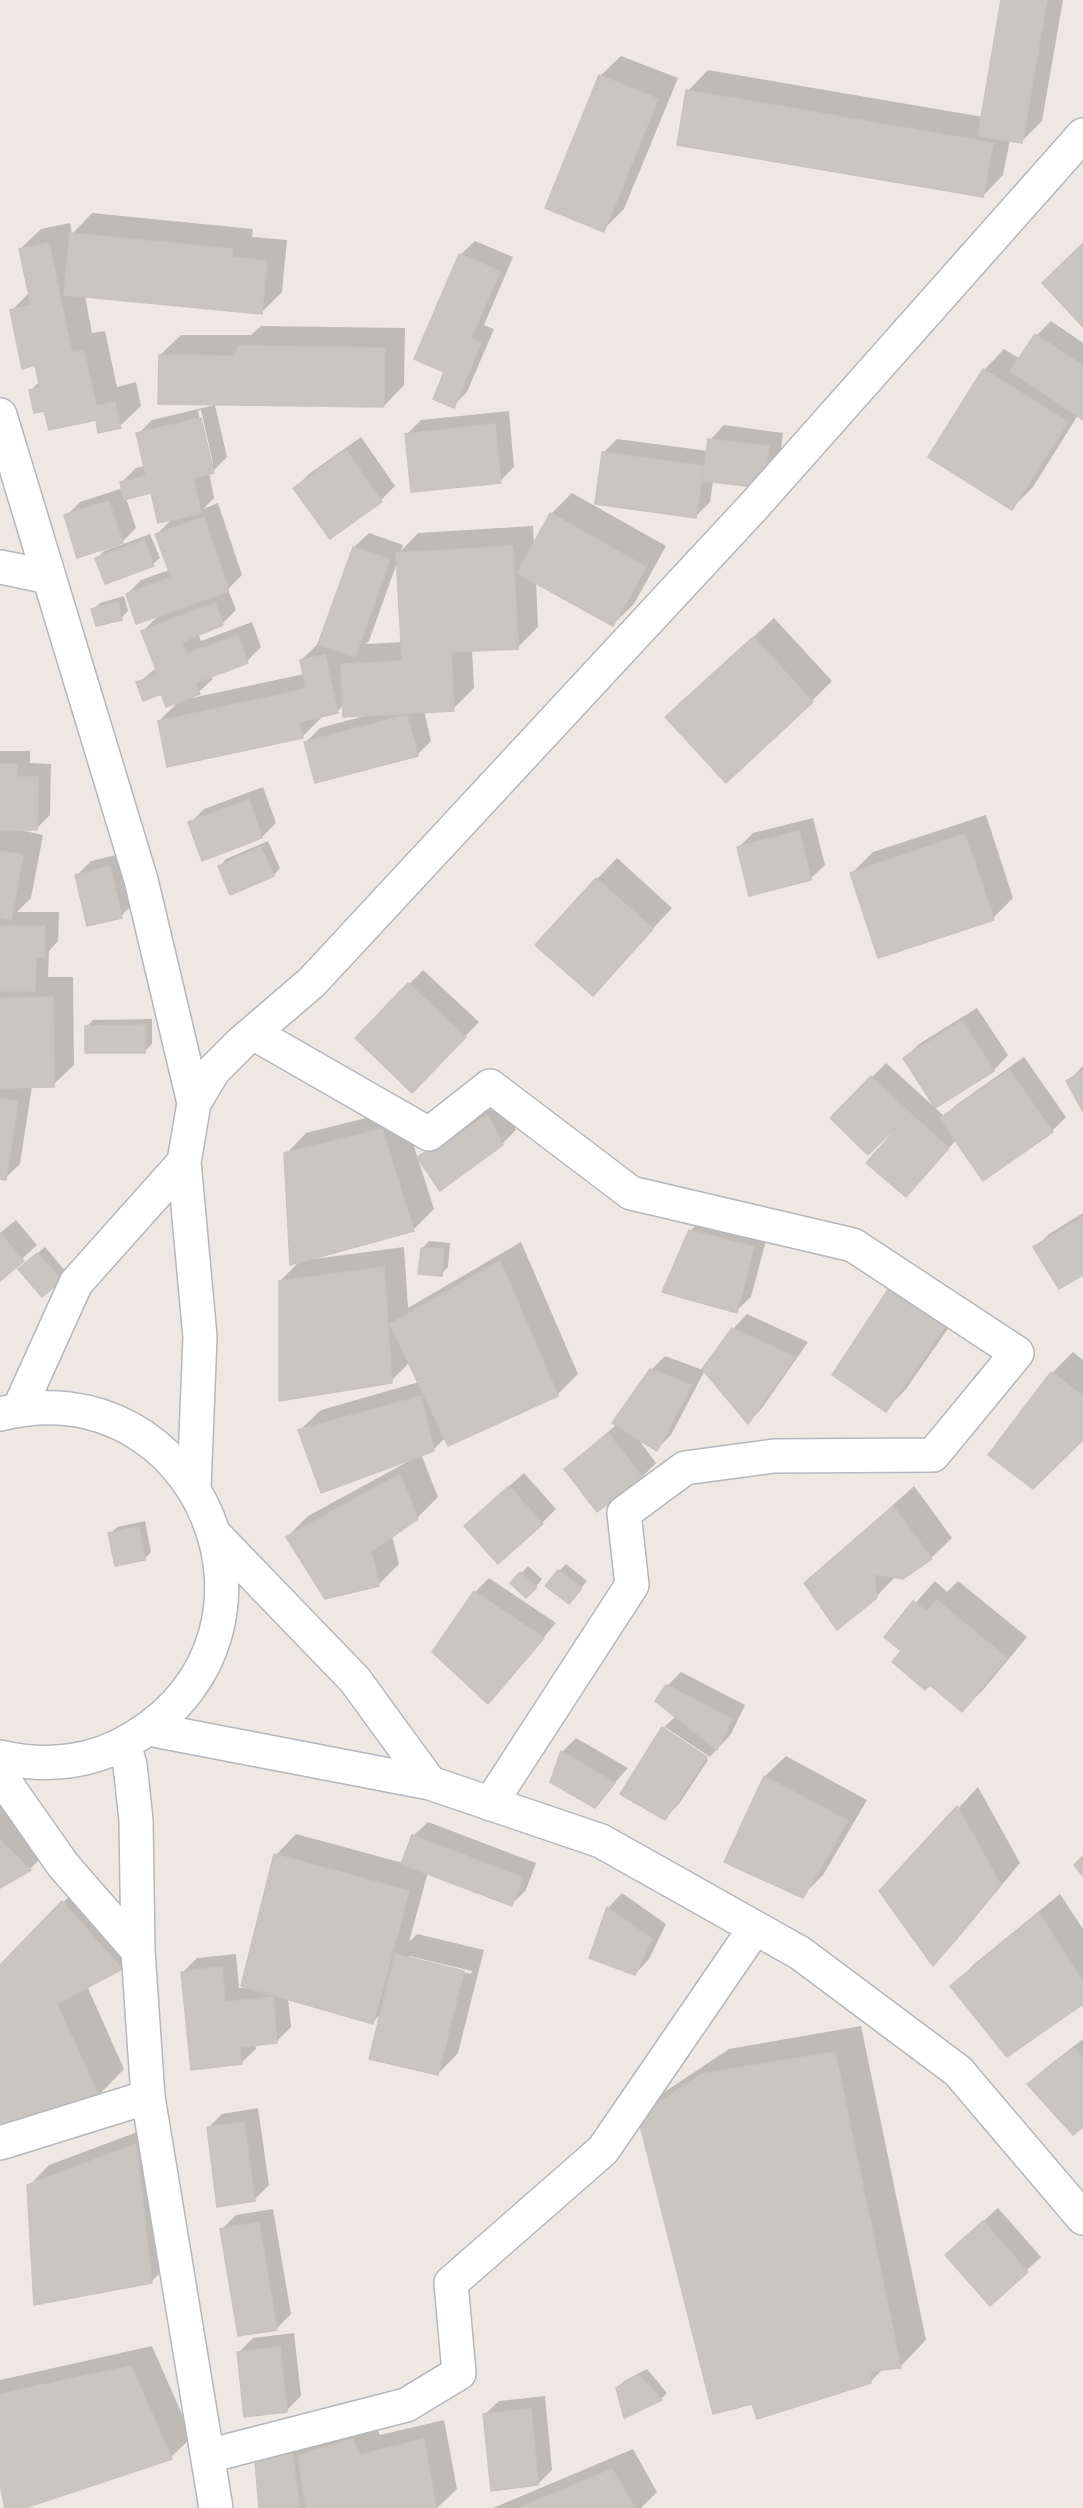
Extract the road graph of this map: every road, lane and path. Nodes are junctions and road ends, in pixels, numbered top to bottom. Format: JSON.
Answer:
{"nodes":[{"id":1,"x":1083,"y":135,"type":"edge"},
{"id":2,"x":0,"y":415,"type":"edge"},
{"id":3,"x":0,"y":567,"type":"edge"},
{"id":4,"x":49,"y":578,"type":"junction"},
{"id":5,"x":253,"y":1032,"type":"junction"},
{"id":6,"x":194,"y":1103,"type":"junction"},
{"id":7,"x":184,"y":1162,"type":"junction"},
{"id":8,"x":9,"y":1411,"type":"edge"},
{"id":9,"x":194,"y":1488,"type":"junction"},
{"id":10,"x":216,"y":1536,"type":"junction"},
{"id":11,"x":137,"y":1737,"type":"junction"},
{"id":12,"x":0,"y":1757,"type":"edge"},
{"id":13,"x":0,"y":1775,"type":"edge"},
{"id":14,"x":430,"y":1783,"type":"junction"},
{"id":15,"x":490,"y":1804,"type":"junction"},
{"id":16,"x":755,"y":1928,"type":"junction"},
{"id":17,"x":138,"y":1951,"type":"junction"},
{"id":18,"x":148,"y":2097,"type":"junction"},
{"id":19,"x":0,"y":2143,"type":"edge"},
{"id":20,"x":1083,"y":2218,"type":"edge"},
{"id":21,"x":207,"y":2456,"type":"junction"},
{"id":22,"x":216,"y":2508,"type":"edge"}],
"edges":[{"from":1,"to":5,"type":"street"},
{"from":2,"to":4,"type":"street"},
{"from":3,"to":4,"type":"street"},
{"from":4,"to":6,"type":"street"},
{"from":5,"to":6,"type":"street"},
{"from":5,"to":15,"type":"street"},
{"from":6,"to":7,"type":"street"},
{"from":7,"to":8,"type":"street"},
{"from":7,"to":9,"type":"street"},
{"from":8,"to":9,"type":"street"},
{"from":9,"to":10,"type":"street"},
{"from":10,"to":11,"type":"street"},
{"from":10,"to":14,"type":"street"},
{"from":11,"to":12,"type":"street"},
{"from":11,"to":14,"type":"street"},
{"from":11,"to":17,"type":"street"},
{"from":13,"to":17,"type":"street"},
{"from":14,"to":15,"type":"street"},
{"from":15,"to":16,"type":"street"},
{"from":16,"to":20,"type":"street"},
{"from":16,"to":21,"type":"street"},
{"from":17,"to":18,"type":"street"},
{"from":18,"to":19,"type":"street"},
{"from":18,"to":21,"type":"street"},
{"from":21,"to":22,"type":"street"}]}
